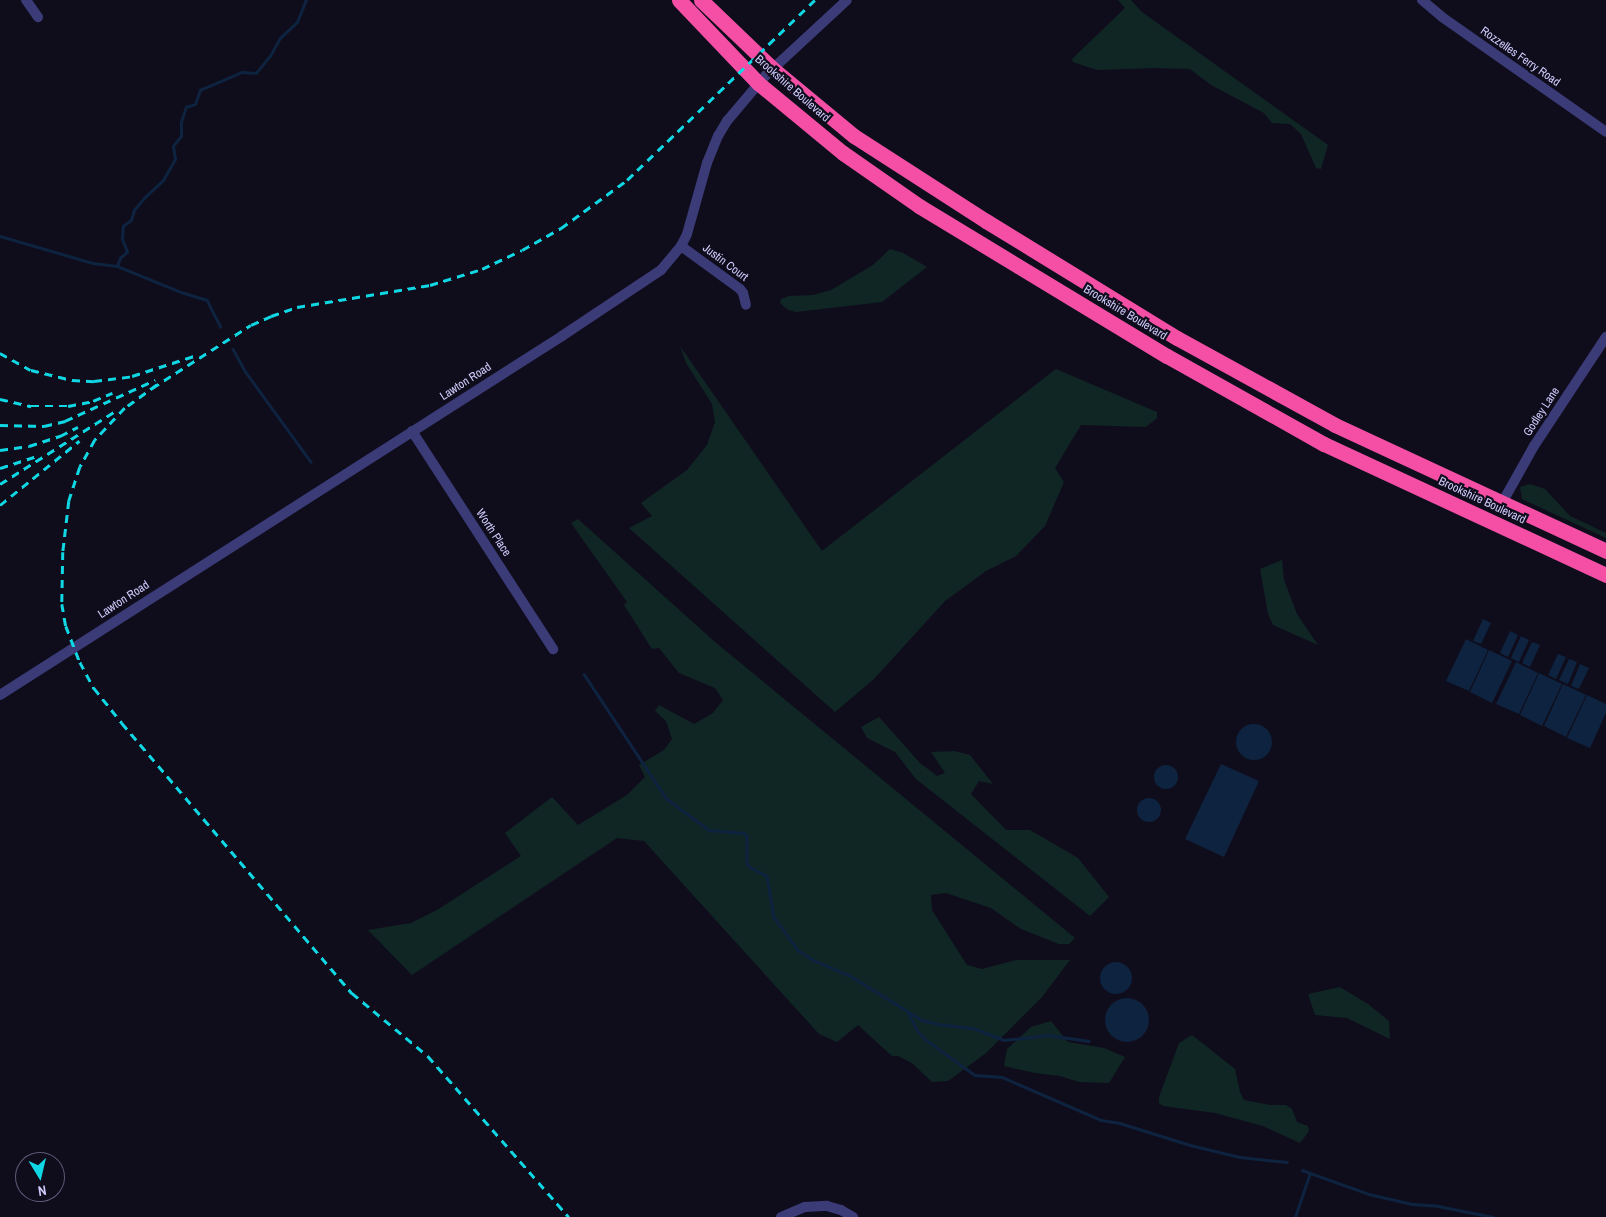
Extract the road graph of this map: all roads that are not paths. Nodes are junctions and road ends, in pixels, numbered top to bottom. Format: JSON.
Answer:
{"nodes":[{"id":1,"x":26,"y":0,"type":"edge"},
{"id":2,"x":679,"y":0,"type":"edge"},
{"id":3,"x":700,"y":0,"type":"edge"},
{"id":4,"x":847,"y":0,"type":"edge"},
{"id":5,"x":1422,"y":0,"type":"edge"},
{"id":6,"x":38,"y":17,"type":"dead end"},
{"id":7,"x":773,"y":69,"type":"junction"},
{"id":8,"x":758,"y":83,"type":"junction"},
{"id":9,"x":1606,"y":132,"type":"edge"},
{"id":10,"x":681,"y":246,"type":"junction"},
{"id":11,"x":746,"y":305,"type":"dead end"},
{"id":12,"x":1606,"y":337,"type":"edge"},
{"id":13,"x":1335,"y":425,"type":"junction"},
{"id":14,"x":412,"y":431,"type":"junction"},
{"id":15,"x":1324,"y":444,"type":"junction"},
{"id":16,"x":1502,"y":503,"type":"junction"},
{"id":17,"x":1606,"y":551,"type":"edge"},
{"id":18,"x":1606,"y":575,"type":"edge"},
{"id":19,"x":553,"y":649,"type":"dead end"},
{"id":20,"x":0,"y":695,"type":"edge"},
{"id":21,"x":781,"y":1217,"type":"edge"},
{"id":22,"x":853,"y":1217,"type":"edge"}],
"edges":[{"from":1,"to":6,"type":"street"},
{"from":2,"to":8,"type":"highway","name":"Brookshire Boulevard"},
{"from":3,"to":7,"type":"highway","name":"Brookshire Boulevard"},
{"from":4,"to":7,"type":"street","name":"Lawton Road"},
{"from":5,"to":9,"type":"street","name":"Rozzelles Ferry Road"},
{"from":7,"to":8,"type":"street","name":"Lawton Road"},
{"from":7,"to":13,"type":"highway","name":"Brookshire Boulevard"},
{"from":8,"to":10,"type":"street","name":"Lawton Road"},
{"from":8,"to":15,"type":"highway","name":"Brookshire Boulevard"},
{"from":10,"to":11,"type":"street","name":"Justin Court"},
{"from":10,"to":14,"type":"street","name":"Lawton Road"},
{"from":12,"to":16,"type":"street","name":"Godley Lane"},
{"from":13,"to":15,"type":"highway"},
{"from":13,"to":16,"type":"highway","name":"Brookshire Boulevard"},
{"from":14,"to":19,"type":"street","name":"Worth Place"},
{"from":14,"to":20,"type":"street","name":"Lawton Road"},
{"from":15,"to":18,"type":"highway","name":"Brookshire Boulevard"},
{"from":16,"to":17,"type":"highway","name":"Brookshire Boulevard"},
{"from":21,"to":22,"type":"street"}]}
